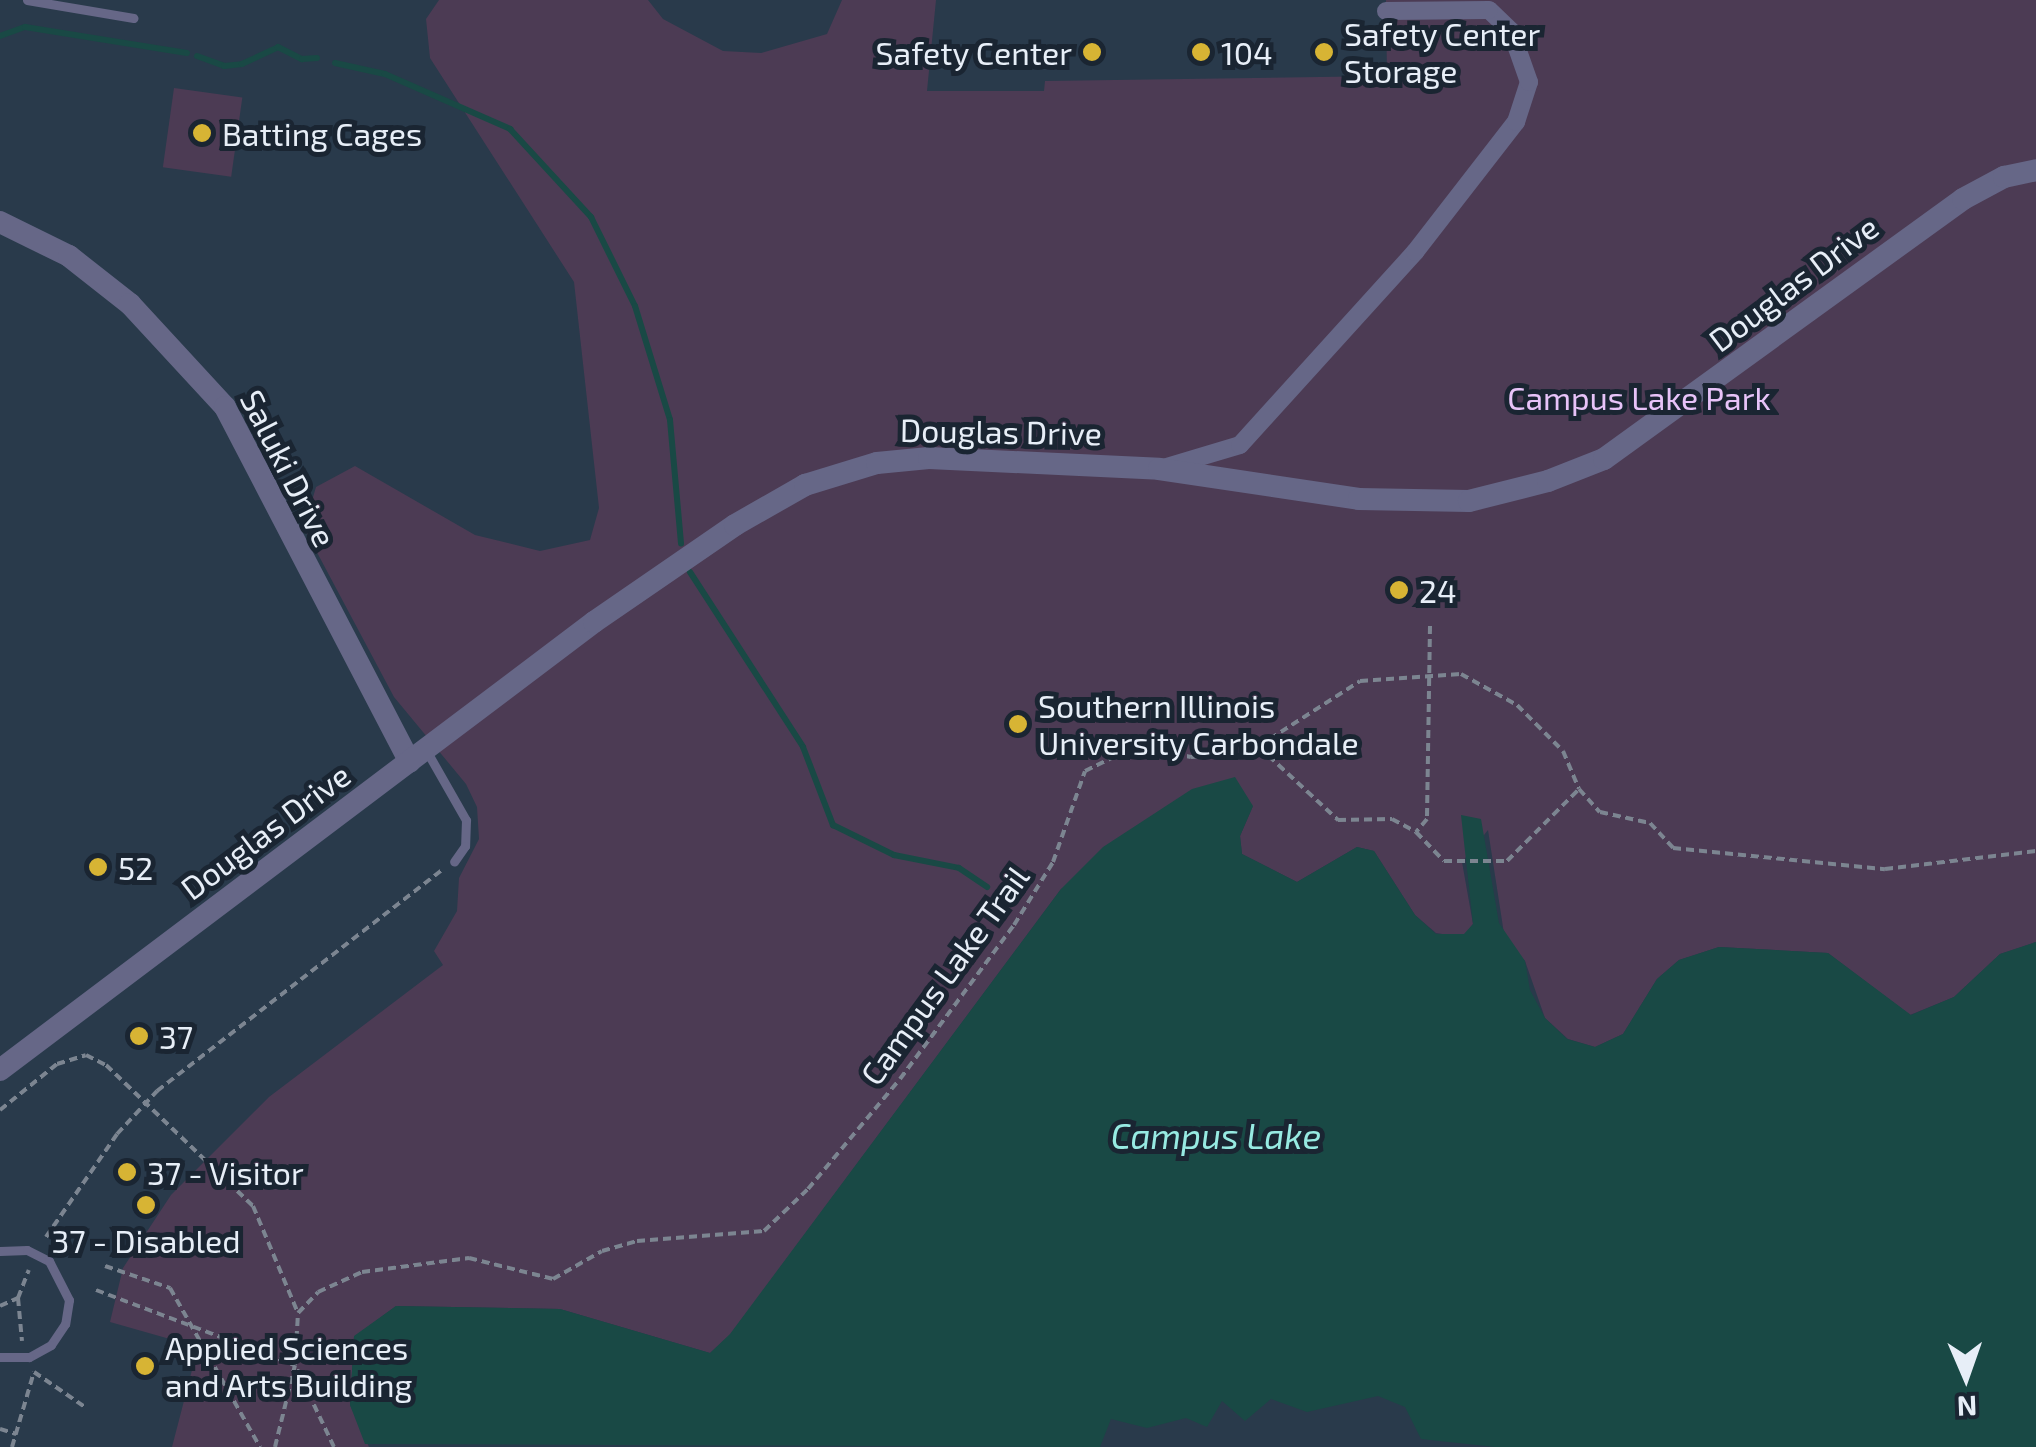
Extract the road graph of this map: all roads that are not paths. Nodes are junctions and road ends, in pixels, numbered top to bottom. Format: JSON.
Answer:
{"nodes":[{"id":1,"x":27,"y":0,"type":"edge"},
{"id":2,"x":1386,"y":12,"type":"dead end"},
{"id":3,"x":133,"y":18,"type":"dead end"},
{"id":4,"x":2036,"y":170,"type":"edge"},
{"id":5,"x":0,"y":222,"type":"edge"},
{"id":6,"x":1158,"y":469,"type":"junction"},
{"id":7,"x":418,"y":756,"type":"junction"},
{"id":8,"x":454,"y":862,"type":"road end"},
{"id":9,"x":0,"y":1070,"type":"edge"},
{"id":10,"x":0,"y":1251,"type":"edge"},
{"id":11,"x":0,"y":1357,"type":"edge"}],
"edges":[{"from":1,"to":3,"type":"lane"},
{"from":2,"to":6,"type":"street"},
{"from":4,"to":6,"type":"street","name":"Douglas Drive"},
{"from":5,"to":7,"type":"street","name":"Saluki Drive"},
{"from":6,"to":7,"type":"street","name":"Douglas Drive"},
{"from":7,"to":8,"type":"lane"},
{"from":7,"to":9,"type":"street","name":"Douglas Drive"},
{"from":10,"to":11,"type":"lane"}]}
